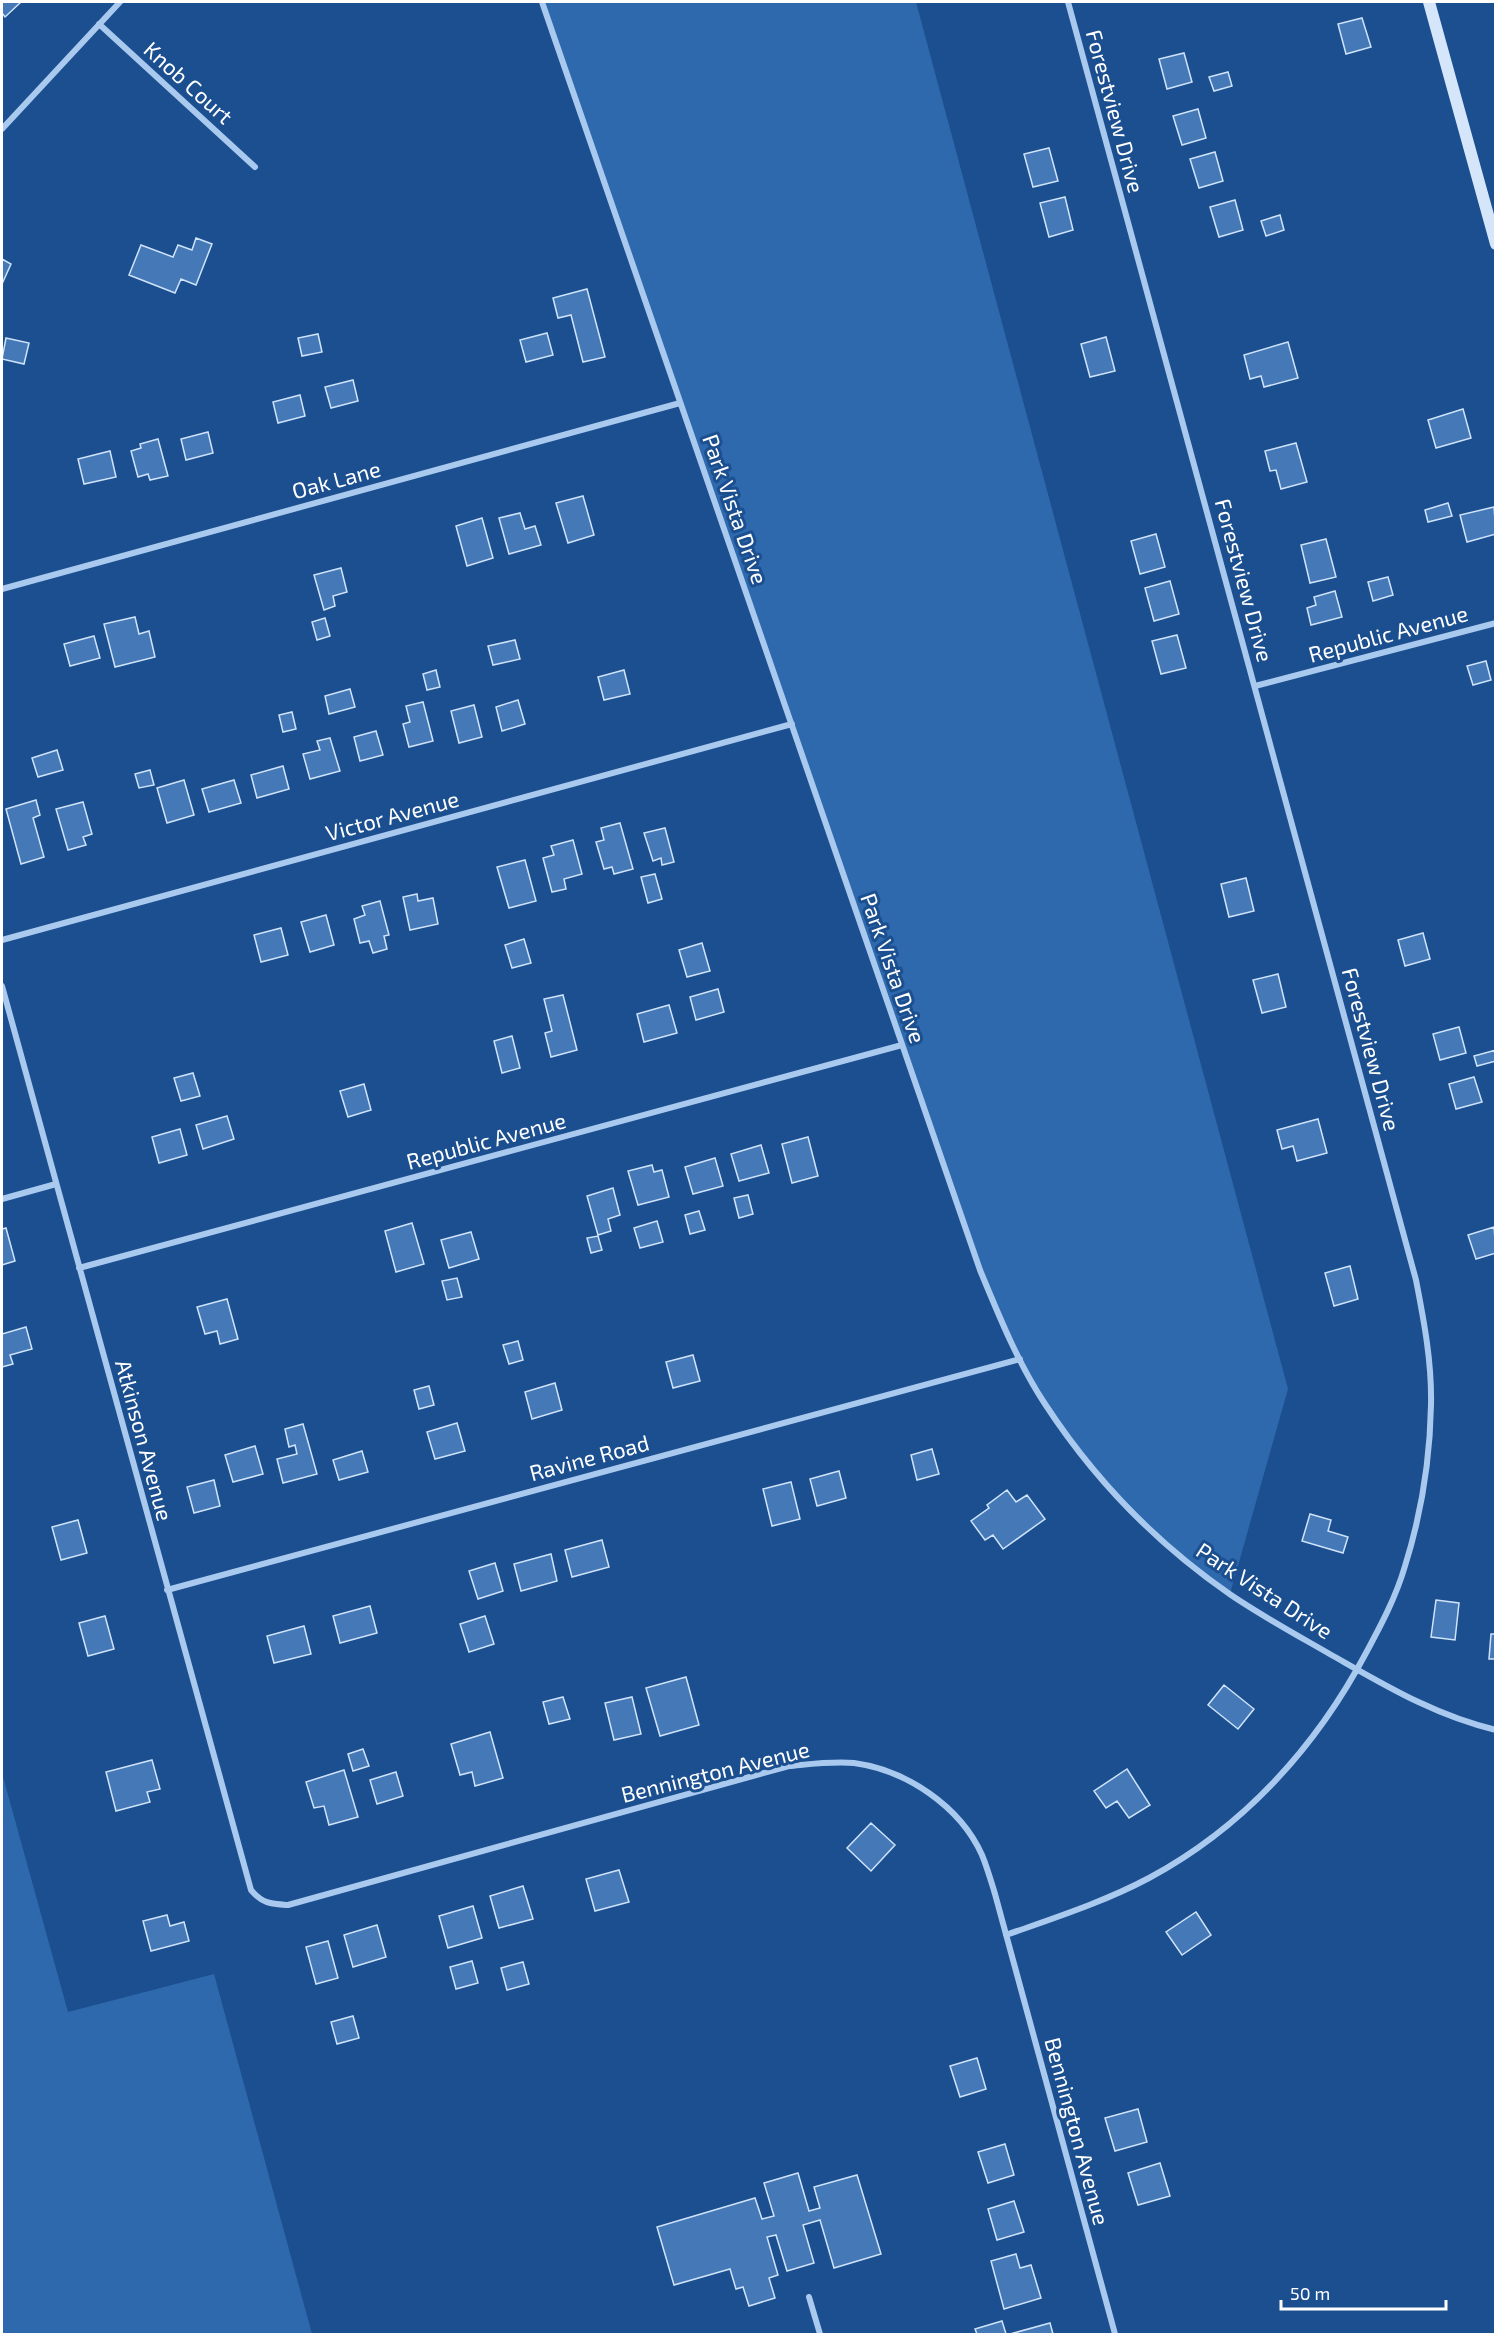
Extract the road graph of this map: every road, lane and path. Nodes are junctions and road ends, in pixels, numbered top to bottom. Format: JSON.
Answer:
{"nodes":[{"id":1,"x":120,"y":2,"type":"edge"},
{"id":2,"x":542,"y":2,"type":"edge"},
{"id":3,"x":1068,"y":2,"type":"edge"},
{"id":4,"x":1429,"y":2,"type":"edge"},
{"id":5,"x":99,"y":24,"type":"junction"},
{"id":6,"x":2,"y":129,"type":"edge"},
{"id":7,"x":255,"y":167,"type":"dead end"},
{"id":8,"x":1496,"y":244,"type":"edge"},
{"id":9,"x":680,"y":404,"type":"junction"},
{"id":10,"x":2,"y":590,"type":"edge"},
{"id":11,"x":1496,"y":623,"type":"edge"},
{"id":12,"x":1255,"y":686,"type":"junction"},
{"id":13,"x":792,"y":724,"type":"junction"},
{"id":14,"x":2,"y":940,"type":"edge"},
{"id":15,"x":2,"y":986,"type":"edge"},
{"id":16,"x":902,"y":1045,"type":"junction"},
{"id":17,"x":56,"y":1184,"type":"junction"},
{"id":18,"x":2,"y":1199,"type":"edge"},
{"id":19,"x":79,"y":1268,"type":"junction"},
{"id":20,"x":1020,"y":1359,"type":"junction"},
{"id":21,"x":167,"y":1590,"type":"junction"},
{"id":22,"x":1357,"y":1670,"type":"junction"},
{"id":23,"x":1496,"y":1730,"type":"edge"},
{"id":24,"x":260,"y":1901,"type":"joint"},
{"id":25,"x":1006,"y":1935,"type":"junction"},
{"id":26,"x":810,"y":2297,"type":"dead end"},
{"id":27,"x":820,"y":2334,"type":"edge"},
{"id":28,"x":1115,"y":2334,"type":"edge"}],
"edges":[{"from":1,"to":5,"type":"street"},
{"from":2,"to":9,"type":"street","name":"Park Vista Drive"},
{"from":3,"to":12,"type":"street","name":"Forestview Drive"},
{"from":4,"to":8,"type":"street"},
{"from":5,"to":6,"type":"street"},
{"from":5,"to":7,"type":"street","name":"Knob Court"},
{"from":9,"to":10,"type":"street","name":"Oak Lane"},
{"from":9,"to":13,"type":"street","name":"Park Vista Drive"},
{"from":11,"to":12,"type":"street","name":"Republic Avenue"},
{"from":12,"to":22,"type":"street","name":"Forestview Drive"},
{"from":13,"to":14,"type":"street","name":"Victor Avenue"},
{"from":13,"to":16,"type":"street","name":"Park Vista Drive"},
{"from":15,"to":17,"type":"street","name":"Atkinson Avenue"},
{"from":16,"to":19,"type":"street","name":"Republic Avenue"},
{"from":16,"to":20,"type":"street","name":"Park Vista Drive"},
{"from":17,"to":18,"type":"street"},
{"from":17,"to":19,"type":"street","name":"Atkinson Avenue"},
{"from":19,"to":21,"type":"street","name":"Atkinson Avenue"},
{"from":20,"to":21,"type":"street","name":"Ravine Road"},
{"from":20,"to":22,"type":"street","name":"Park Vista Drive"},
{"from":21,"to":24,"type":"street","name":"Atkinson Avenue"},
{"from":22,"to":23,"type":"street","name":"Park Vista Drive"},
{"from":22,"to":25,"type":"street","name":"Forestview Drive"},
{"from":24,"to":25,"type":"street","name":"Bennington Avenue"},
{"from":25,"to":28,"type":"street","name":"Bennington Avenue"},
{"from":26,"to":27,"type":"street"}]}
